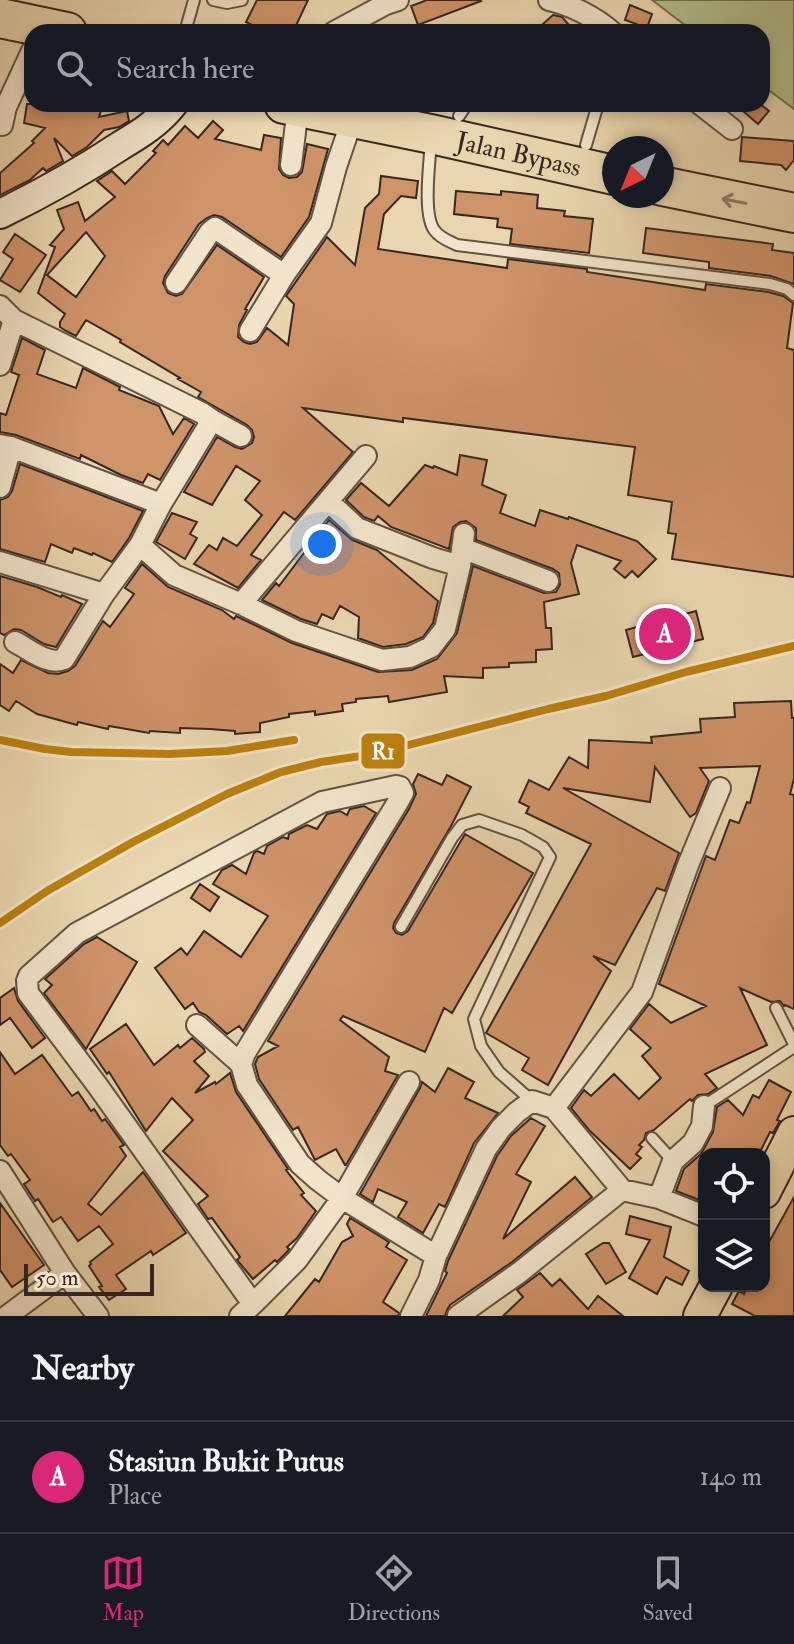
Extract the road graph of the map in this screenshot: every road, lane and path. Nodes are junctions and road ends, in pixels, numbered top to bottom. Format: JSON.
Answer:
{"nodes":[{"id":1,"x":194,"y":0,"type":"edge"},
{"id":2,"x":213,"y":0,"type":"edge"},
{"id":3,"x":242,"y":0,"type":"edge"},
{"id":4,"x":398,"y":0,"type":"edge"},
{"id":5,"x":559,"y":1,"type":"edge"},
{"id":6,"x":0,"y":18,"type":"edge"},
{"id":7,"x":29,"y":24,"type":"edge"},
{"id":8,"x":187,"y":24,"type":"edge"},
{"id":9,"x":349,"y":24,"type":"edge"},
{"id":10,"x":602,"y":24,"type":"edge"},
{"id":11,"x":0,"y":41,"type":"edge"},
{"id":12,"x":24,"y":48,"type":"edge"},
{"id":13,"x":24,"y":68,"type":"edge"},
{"id":14,"x":166,"y":112,"type":"edge"},
{"id":15,"x":291,"y":112,"type":"edge"},
{"id":16,"x":327,"y":112,"type":"edge"},
{"id":17,"x":598,"y":112,"type":"edge"},
{"id":18,"x":710,"y":112,"type":"edge"},
{"id":19,"x":353,"y":117,"type":"junction"},
{"id":20,"x":452,"y":118,"type":"edge"},
{"id":21,"x":2,"y":125,"type":"dead end"},
{"id":22,"x":732,"y":129,"type":"dead end"},
{"id":23,"x":600,"y":148,"type":"edge"},
{"id":24,"x":291,"y":165,"type":"dead end"},
{"id":25,"x":602,"y":171,"type":"edge"},
{"id":26,"x":674,"y":175,"type":"edge"},
{"id":27,"x":674,"y":176,"type":"edge"},
{"id":28,"x":794,"y":187,"type":"edge"},
{"id":29,"x":794,"y":213,"type":"edge"},
{"id":30,"x":0,"y":214,"type":"edge"},
{"id":31,"x":284,"y":275,"type":"junction"},
{"id":32,"x":176,"y":283,"type":"dead end"},
{"id":33,"x":794,"y":295,"type":"edge"},
{"id":34,"x":7,"y":313,"type":"edge"},
{"id":35,"x":250,"y":331,"type":"dead end"},
{"id":36,"x":0,"y":365,"type":"edge"},
{"id":37,"x":212,"y":420,"type":"junction"},
{"id":38,"x":241,"y":436,"type":"dead end"},
{"id":39,"x":5,"y":446,"type":"edge"},
{"id":40,"x":366,"y":456,"type":"dead end"},
{"id":41,"x":0,"y":487,"type":"edge"},
{"id":42,"x":329,"y":502,"type":"junction"},
{"id":43,"x":161,"y":504,"type":"junction"},
{"id":44,"x":140,"y":545,"type":"junction"},
{"id":45,"x":462,"y":549,"type":"junction"},
{"id":46,"x":0,"y":562,"type":"edge"},
{"id":47,"x":548,"y":581,"type":"dead end"},
{"id":48,"x":104,"y":594,"type":"junction"},
{"id":49,"x":241,"y":604,"type":"junction"},
{"id":50,"x":15,"y":642,"type":"dead end"},
{"id":51,"x":720,"y":788,"type":"dead end"},
{"id":52,"x":401,"y":927,"type":"dead end"},
{"id":53,"x":776,"y":1008,"type":"dead end"},
{"id":54,"x":197,"y":1025,"type":"dead end"},
{"id":55,"x":794,"y":1046,"type":"edge"},
{"id":56,"x":241,"y":1064,"type":"junction"},
{"id":57,"x":409,"y":1082,"type":"dead end"},
{"id":58,"x":532,"y":1101,"type":"junction"},
{"id":59,"x":704,"y":1106,"type":"joint"},
{"id":60,"x":554,"y":1108,"type":"junction"},
{"id":61,"x":794,"y":1133,"type":"edge"},
{"id":62,"x":652,"y":1138,"type":"dead end"},
{"id":63,"x":673,"y":1161,"type":"junction"},
{"id":64,"x":0,"y":1171,"type":"edge"},
{"id":65,"x":770,"y":1180,"type":"edge"},
{"id":66,"x":622,"y":1190,"type":"junction"},
{"id":67,"x":342,"y":1198,"type":"junction"},
{"id":68,"x":659,"y":1198,"type":"junction"},
{"id":69,"x":698,"y":1214,"type":"edge"},
{"id":70,"x":436,"y":1256,"type":"junction"},
{"id":71,"x":65,"y":1273,"type":"junction"},
{"id":72,"x":713,"y":1292,"type":"edge"},
{"id":73,"x":246,"y":1310,"type":"edge"},
{"id":74,"x":7,"y":1316,"type":"edge"},
{"id":75,"x":98,"y":1316,"type":"edge"},
{"id":76,"x":411,"y":1316,"type":"edge"},
{"id":77,"x":458,"y":1316,"type":"edge"},
{"id":78,"x":700,"y":1316,"type":"edge"}],
"edges":[{"from":1,"to":8,"type":"lane"},
{"from":2,"to":3,"type":"lane"},
{"from":4,"to":9,"type":"street"},
{"from":5,"to":10,"type":"street"},
{"from":6,"to":7,"type":"highway"},
{"from":11,"to":12,"type":"highway"},
{"from":13,"to":21,"type":"street"},
{"from":14,"to":30,"type":"main road"},
{"from":15,"to":24,"type":"street"},
{"from":16,"to":19,"type":"highway","name":"Jalan Bypass"},
{"from":17,"to":23,"type":"lane"},
{"from":18,"to":22,"type":"street"},
{"from":19,"to":20,"type":"highway","name":"Jalan Bypass"},
{"from":19,"to":31,"type":"street"},
{"from":20,"to":23,"type":"highway","name":"Jalan Bypass"},
{"from":20,"to":25,"type":"highway","name":"Jalan Bypass"},
{"from":20,"to":33,"type":"lane"},
{"from":26,"to":28,"type":"highway"},
{"from":29,"to":27,"type":"highway","one_way":true},
{"from":31,"to":32,"type":"street"},
{"from":31,"to":35,"type":"street"},
{"from":34,"to":36,"type":"street"},
{"from":34,"to":37,"type":"street"},
{"from":37,"to":38,"type":"street"},
{"from":37,"to":43,"type":"street"},
{"from":39,"to":41,"type":"street"},
{"from":39,"to":43,"type":"street"},
{"from":40,"to":42,"type":"street"},
{"from":42,"to":45,"type":"street"},
{"from":42,"to":49,"type":"street"},
{"from":43,"to":44,"type":"street"},
{"from":44,"to":48,"type":"street"},
{"from":44,"to":49,"type":"street"},
{"from":45,"to":47,"type":"street"},
{"from":45,"to":49,"type":"street"},
{"from":46,"to":48,"type":"street"},
{"from":48,"to":50,"type":"street"},
{"from":51,"to":60,"type":"street"},
{"from":52,"to":58,"type":"lane"},
{"from":53,"to":55,"type":"lane"},
{"from":54,"to":56,"type":"street"},
{"from":55,"to":59,"type":"lane"},
{"from":56,"to":67,"type":"street"},
{"from":56,"to":73,"type":"street"},
{"from":57,"to":67,"type":"street"},
{"from":58,"to":60,"type":"street"},
{"from":58,"to":70,"type":"street"},
{"from":59,"to":63,"type":"street"},
{"from":60,"to":66,"type":"street"},
{"from":61,"to":65,"type":"main road"},
{"from":62,"to":63,"type":"lane"},
{"from":63,"to":68,"type":"street"},
{"from":64,"to":71,"type":"street"},
{"from":66,"to":68,"type":"street"},
{"from":66,"to":77,"type":"street"},
{"from":67,"to":70,"type":"street"},
{"from":67,"to":73,"type":"street"},
{"from":68,"to":69,"type":"street"},
{"from":70,"to":76,"type":"street"},
{"from":71,"to":74,"type":"street"},
{"from":71,"to":75,"type":"street"},
{"from":72,"to":78,"type":"main road"}]}
